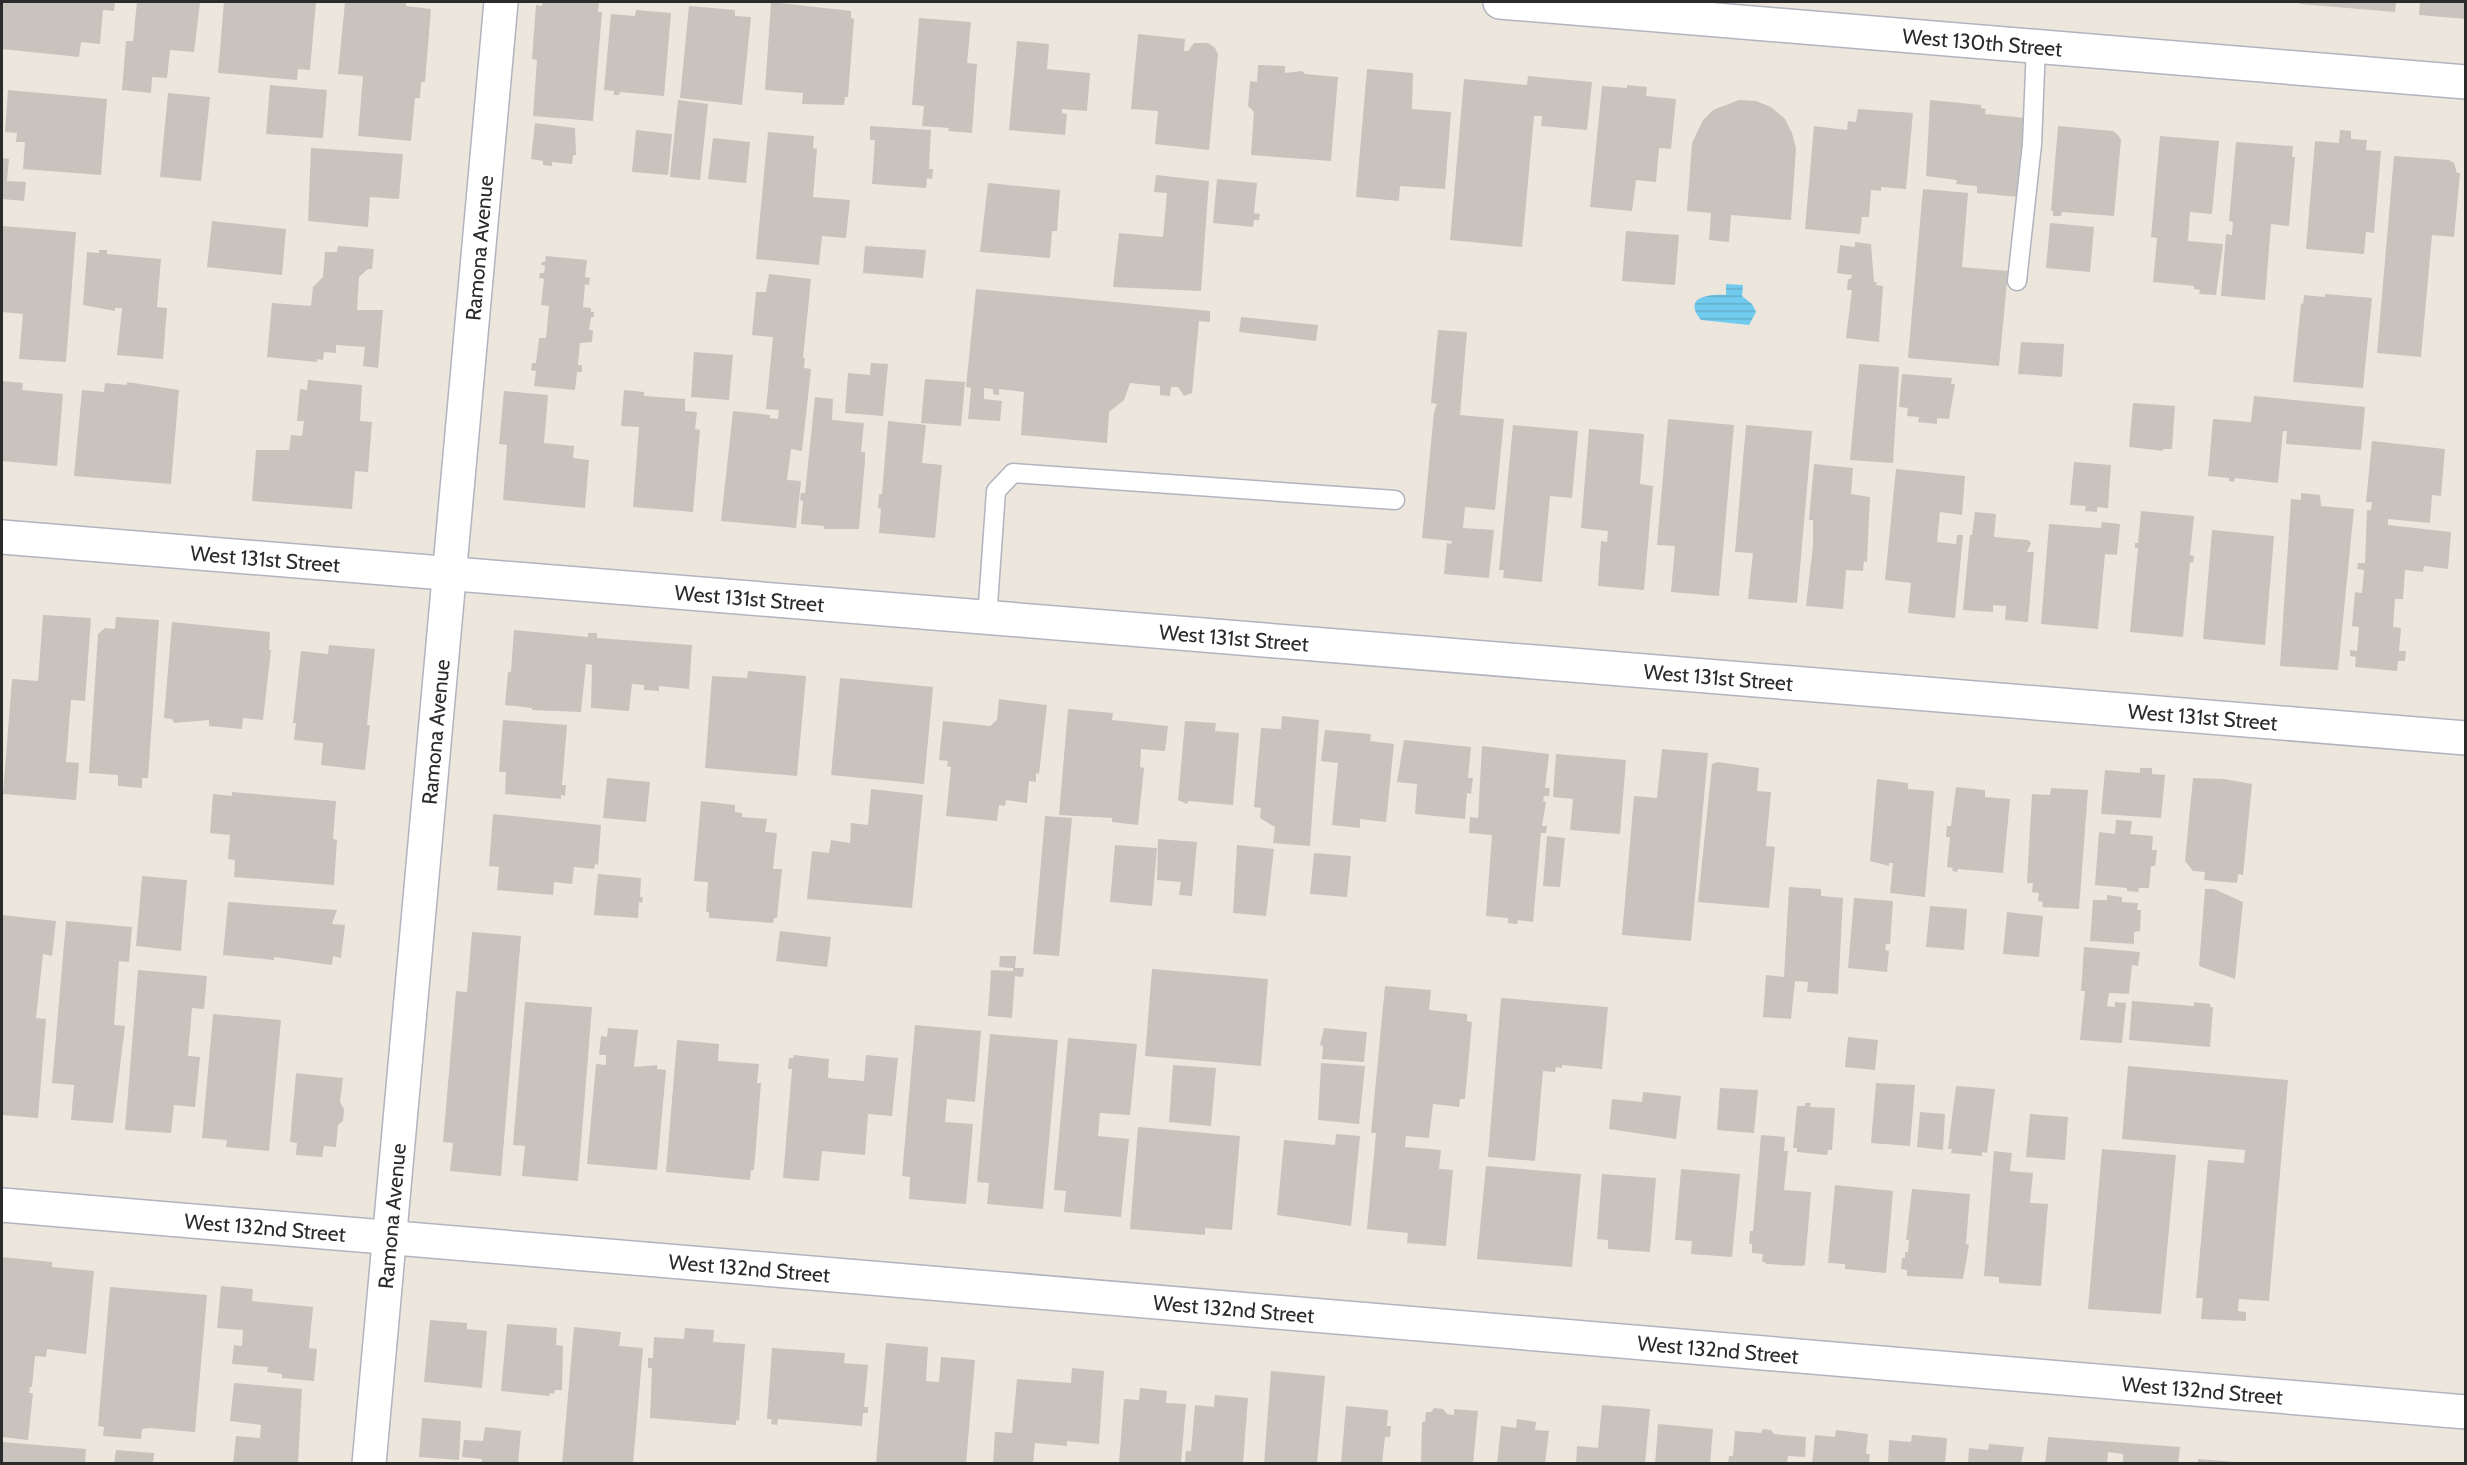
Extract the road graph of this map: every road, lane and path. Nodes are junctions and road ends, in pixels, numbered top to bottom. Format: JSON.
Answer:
{"nodes":[{"id":1,"x":501,"y":2,"type":"edge"},
{"id":2,"x":1500,"y":2,"type":"edge"},
{"id":3,"x":2036,"y":46,"type":"junction"},
{"id":4,"x":2466,"y":82,"type":"edge"},
{"id":5,"x":2017,"y":281,"type":"dead end"},
{"id":6,"x":1395,"y":500,"type":"dead end"},
{"id":7,"x":2,"y":537,"type":"edge"},
{"id":8,"x":449,"y":575,"type":"junction"},
{"id":9,"x":987,"y":619,"type":"junction"},
{"id":10,"x":2466,"y":738,"type":"edge"},
{"id":11,"x":2,"y":1205,"type":"edge"},
{"id":12,"x":390,"y":1238,"type":"junction"},
{"id":13,"x":2466,"y":1412,"type":"edge"},
{"id":14,"x":369,"y":1464,"type":"edge"}],
"edges":[{"from":1,"to":8,"type":"street","name":"Ramona Avenue"},
{"from":2,"to":3,"type":"street","name":"West 130th Street"},
{"from":3,"to":4,"type":"street","name":"West 130th Street"},
{"from":3,"to":5,"type":"lane"},
{"from":6,"to":9,"type":"lane"},
{"from":7,"to":8,"type":"street","name":"West 131st Street"},
{"from":8,"to":9,"type":"street","name":"West 131st Street"},
{"from":8,"to":12,"type":"street","name":"Ramona Avenue"},
{"from":9,"to":10,"type":"street","name":"West 131st Street"},
{"from":11,"to":12,"type":"street","name":"West 132nd Street"},
{"from":12,"to":13,"type":"street","name":"West 132nd Street"},
{"from":12,"to":14,"type":"street","name":"Ramona Avenue"}]}
